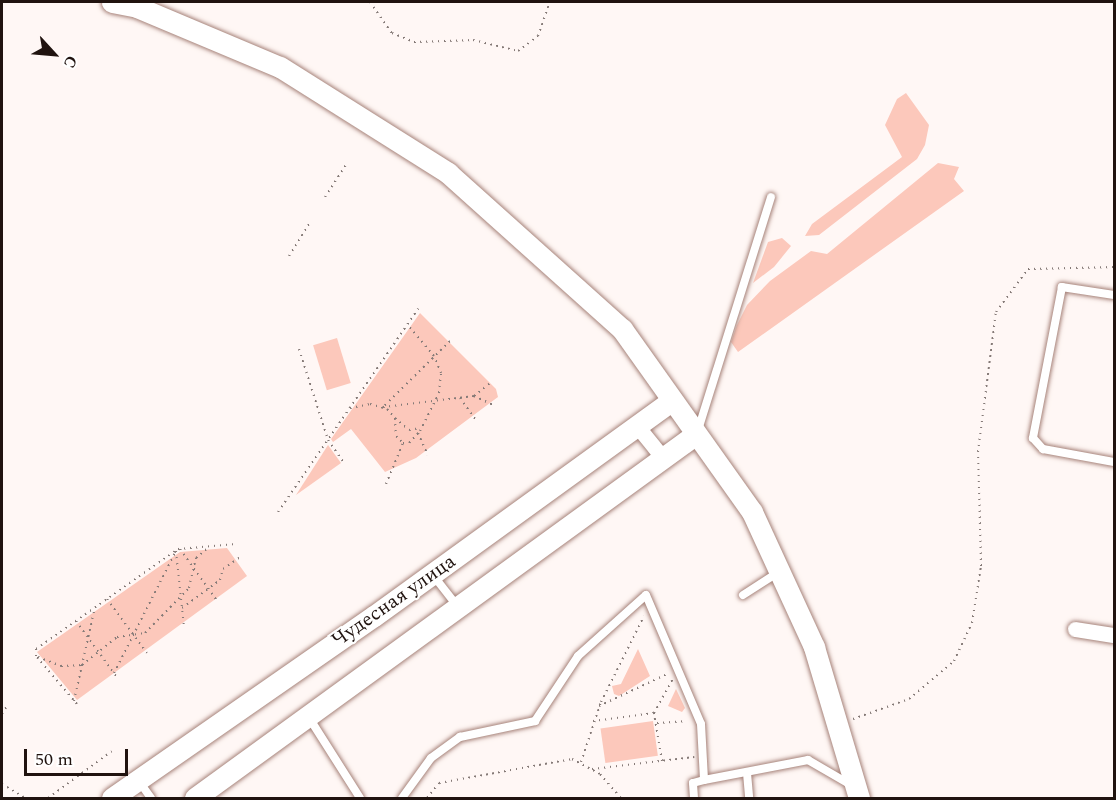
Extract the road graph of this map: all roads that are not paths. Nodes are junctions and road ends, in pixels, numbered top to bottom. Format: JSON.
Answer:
{"nodes":[{"id":1,"x":112,"y":2,"type":"edge"},
{"id":2,"x":771,"y":197,"type":"dead end"},
{"id":3,"x":1114,"y":296,"type":"edge"},
{"id":4,"x":672,"y":400,"type":"junction"},
{"id":5,"x":638,"y":427,"type":"junction"},
{"id":6,"x":696,"y":434,"type":"junction"},
{"id":7,"x":663,"y":458,"type":"junction"},
{"id":8,"x":1114,"y":462,"type":"edge"},
{"id":9,"x":779,"y":571,"type":"junction"},
{"id":10,"x":432,"y":574,"type":"junction"},
{"id":11,"x":743,"y":595,"type":"dead end"},
{"id":12,"x":458,"y":607,"type":"junction"},
{"id":13,"x":1075,"y":629,"type":"dead end"},
{"id":14,"x":1114,"y":635,"type":"edge"},
{"id":15,"x":308,"y":716,"type":"junction"},
{"id":16,"x":747,"y":772,"type":"junction"},
{"id":17,"x":138,"y":780,"type":"junction"},
{"id":18,"x":704,"y":780,"type":"junction"},
{"id":19,"x":858,"y":794,"type":"edge"},
{"id":20,"x":112,"y":798,"type":"edge"},
{"id":21,"x":151,"y":798,"type":"edge"},
{"id":22,"x":195,"y":798,"type":"edge"},
{"id":23,"x":360,"y":798,"type":"edge"},
{"id":24,"x":402,"y":798,"type":"edge"},
{"id":25,"x":694,"y":798,"type":"edge"},
{"id":26,"x":749,"y":798,"type":"edge"}],
"edges":[{"from":1,"to":4,"type":"street"},
{"from":2,"to":6,"type":"lane"},
{"from":3,"to":8,"type":"lane"},
{"from":4,"to":5,"type":"street","name":"Чудесная улица"},
{"from":4,"to":6,"type":"street"},
{"from":5,"to":7,"type":"street"},
{"from":5,"to":10,"type":"street","name":"Чудесная улица"},
{"from":6,"to":7,"type":"street","name":"Чудесная улица"},
{"from":6,"to":9,"type":"street"},
{"from":7,"to":12,"type":"street","name":"Чудесная улица"},
{"from":9,"to":11,"type":"lane"},
{"from":9,"to":19,"type":"street"},
{"from":10,"to":12,"type":"lane"},
{"from":10,"to":17,"type":"street","name":"Чудесная улица"},
{"from":12,"to":15,"type":"street","name":"Чудесная улица"},
{"from":13,"to":14,"type":"street"},
{"from":15,"to":22,"type":"street","name":"Чудесная улица"},
{"from":15,"to":23,"type":"lane"},
{"from":16,"to":18,"type":"lane"},
{"from":16,"to":19,"type":"lane"},
{"from":16,"to":26,"type":"lane"},
{"from":17,"to":20,"type":"street","name":"Чудесная улица"},
{"from":17,"to":21,"type":"lane"},
{"from":18,"to":24,"type":"lane"},
{"from":18,"to":25,"type":"lane"}]}
